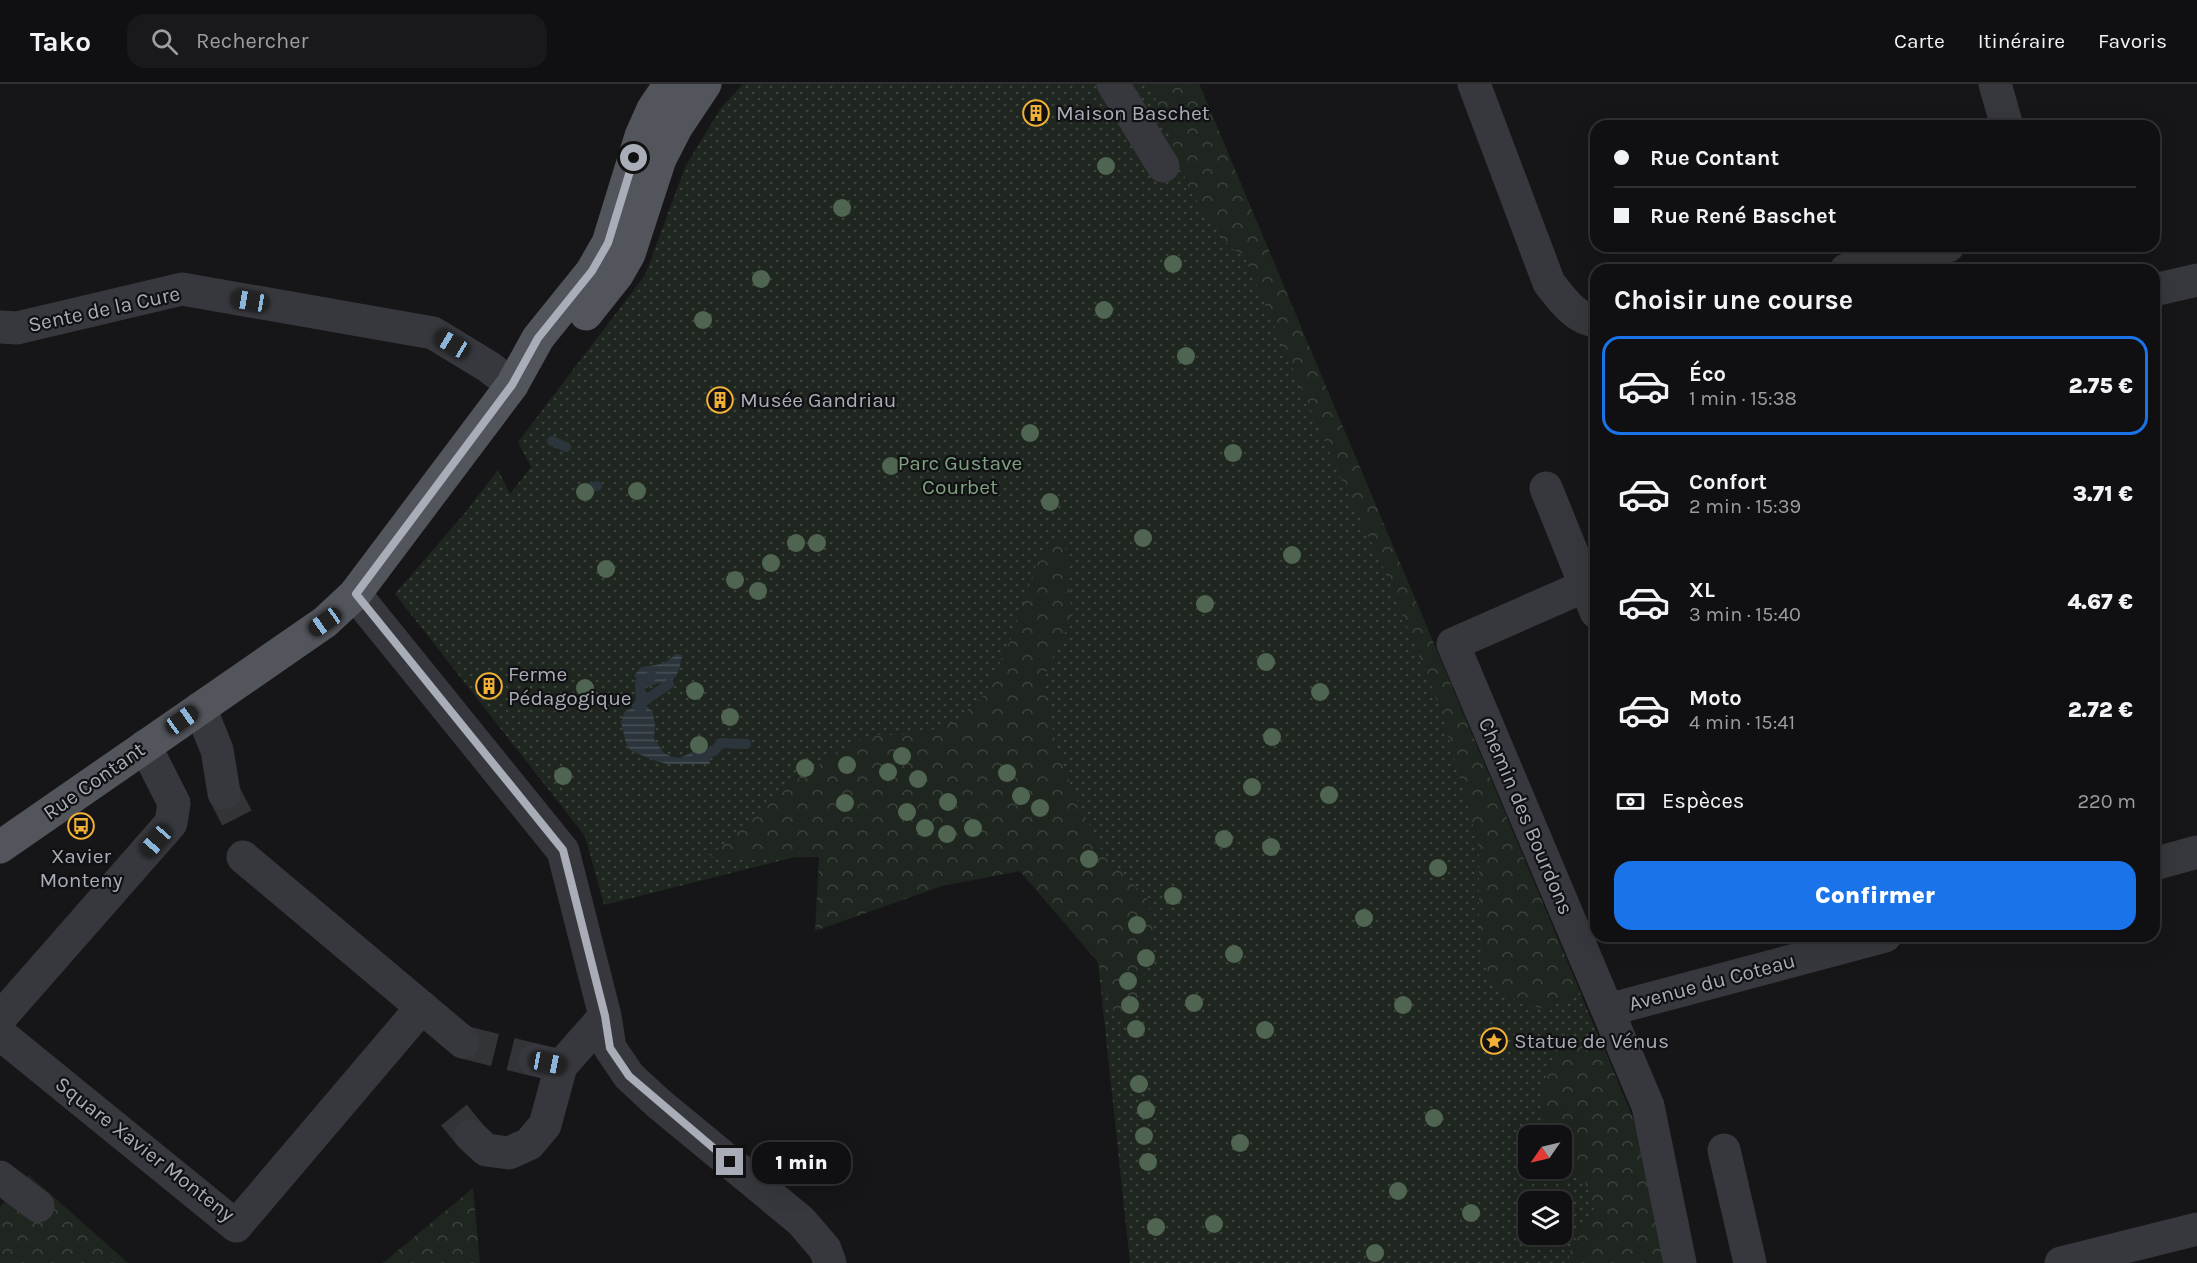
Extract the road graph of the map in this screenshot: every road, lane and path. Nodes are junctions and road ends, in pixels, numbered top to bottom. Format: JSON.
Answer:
{"nodes":[{"id":1,"x":669,"y":84,"type":"edge"},
{"id":2,"x":705,"y":84,"type":"edge"},
{"id":3,"x":1113,"y":84,"type":"edge"},
{"id":4,"x":1474,"y":84,"type":"edge"},
{"id":5,"x":1995,"y":84,"type":"edge"},
{"id":6,"x":2005,"y":120,"type":"edge"},
{"id":7,"x":1163,"y":166,"type":"dead end"},
{"id":8,"x":1922,"y":252,"type":"edge"},
{"id":9,"x":1872,"y":264,"type":"edge"},
{"id":10,"x":2197,"y":280,"type":"edge"},
{"id":11,"x":2160,"y":289,"type":"edge"},
{"id":12,"x":1590,"y":320,"type":"edge"},
{"id":13,"x":0,"y":327,"type":"edge"},
{"id":14,"x":512,"y":385,"type":"junction"},
{"id":15,"x":1546,"y":488,"type":"dead end"},
{"id":16,"x":356,"y":594,"type":"junction"},
{"id":17,"x":1590,"y":597,"type":"edge"},
{"id":18,"x":1590,"y":599,"type":"edge"},
{"id":19,"x":200,"y":708,"type":"junction"},
{"id":20,"x":145,"y":746,"type":"junction"},
{"id":21,"x":224,"y":793,"type":"tunnel mouth"},
{"id":22,"x":0,"y":847,"type":"edge"},
{"id":23,"x":2197,"y":852,"type":"edge"},
{"id":24,"x":243,"y":857,"type":"dead end"},
{"id":25,"x":2160,"y":862,"type":"edge"},
{"id":26,"x":1863,"y":942,"type":"edge"},
{"id":27,"x":422,"y":1007,"type":"junction"},
{"id":28,"x":1608,"y":1010,"type":"junction"},
{"id":29,"x":605,"y":1016,"type":"junction"},
{"id":30,"x":0,"y":1018,"type":"edge"},
{"id":31,"x":0,"y":1034,"type":"edge"},
{"id":32,"x":463,"y":1042,"type":"tunnel mouth"},
{"id":33,"x":471,"y":1136,"type":"tunnel mouth"},
{"id":34,"x":1724,"y":1149,"type":"dead end"},
{"id":35,"x":0,"y":1177,"type":"edge"},
{"id":36,"x":38,"y":1206,"type":"dead end"},
{"id":37,"x":2197,"y":1229,"type":"edge"},
{"id":38,"x":830,"y":1263,"type":"edge"},
{"id":39,"x":1680,"y":1263,"type":"edge"},
{"id":40,"x":1750,"y":1263,"type":"edge"},
{"id":41,"x":2061,"y":1263,"type":"edge"}],
"edges":[{"from":1,"to":14,"type":"main road","name":"Rue Contant"},
{"from":2,"to":14,"type":"main road","name":"Rue Contant"},
{"from":3,"to":7,"type":"street"},
{"from":4,"to":12,"type":"street"},
{"from":5,"to":6,"type":"street"},
{"from":8,"to":9,"type":"street"},
{"from":10,"to":11,"type":"street"},
{"from":13,"to":14,"type":"street","name":"Sente de la Cure"},
{"from":14,"to":16,"type":"main road","name":"Rue Contant"},
{"from":15,"to":17,"type":"street"},
{"from":16,"to":19,"type":"main road","name":"Rue Contant"},
{"from":16,"to":29,"type":"street"},
{"from":18,"to":28,"type":"street","name":"Chemin des Bourdons"},
{"from":19,"to":20,"type":"main road","name":"Rue Contant"},
{"from":19,"to":21,"type":"street"},
{"from":20,"to":22,"type":"main road","name":"Rue Contant"},
{"from":20,"to":30,"type":"street","name":"Rue Contant"},
{"from":23,"to":25,"type":"street"},
{"from":24,"to":27,"type":"street"},
{"from":26,"to":28,"type":"street","name":"Avenue du Coteau"},
{"from":27,"to":31,"type":"street","name":"Square Xavier Monteny"},
{"from":27,"to":32,"type":"street"},
{"from":28,"to":39,"type":"street","name":"Chemin des Bourdons"},
{"from":29,"to":33,"type":"street"},
{"from":29,"to":38,"type":"street"},
{"from":34,"to":40,"type":"street"},
{"from":35,"to":36,"type":"street"},
{"from":37,"to":41,"type":"street"}]}
